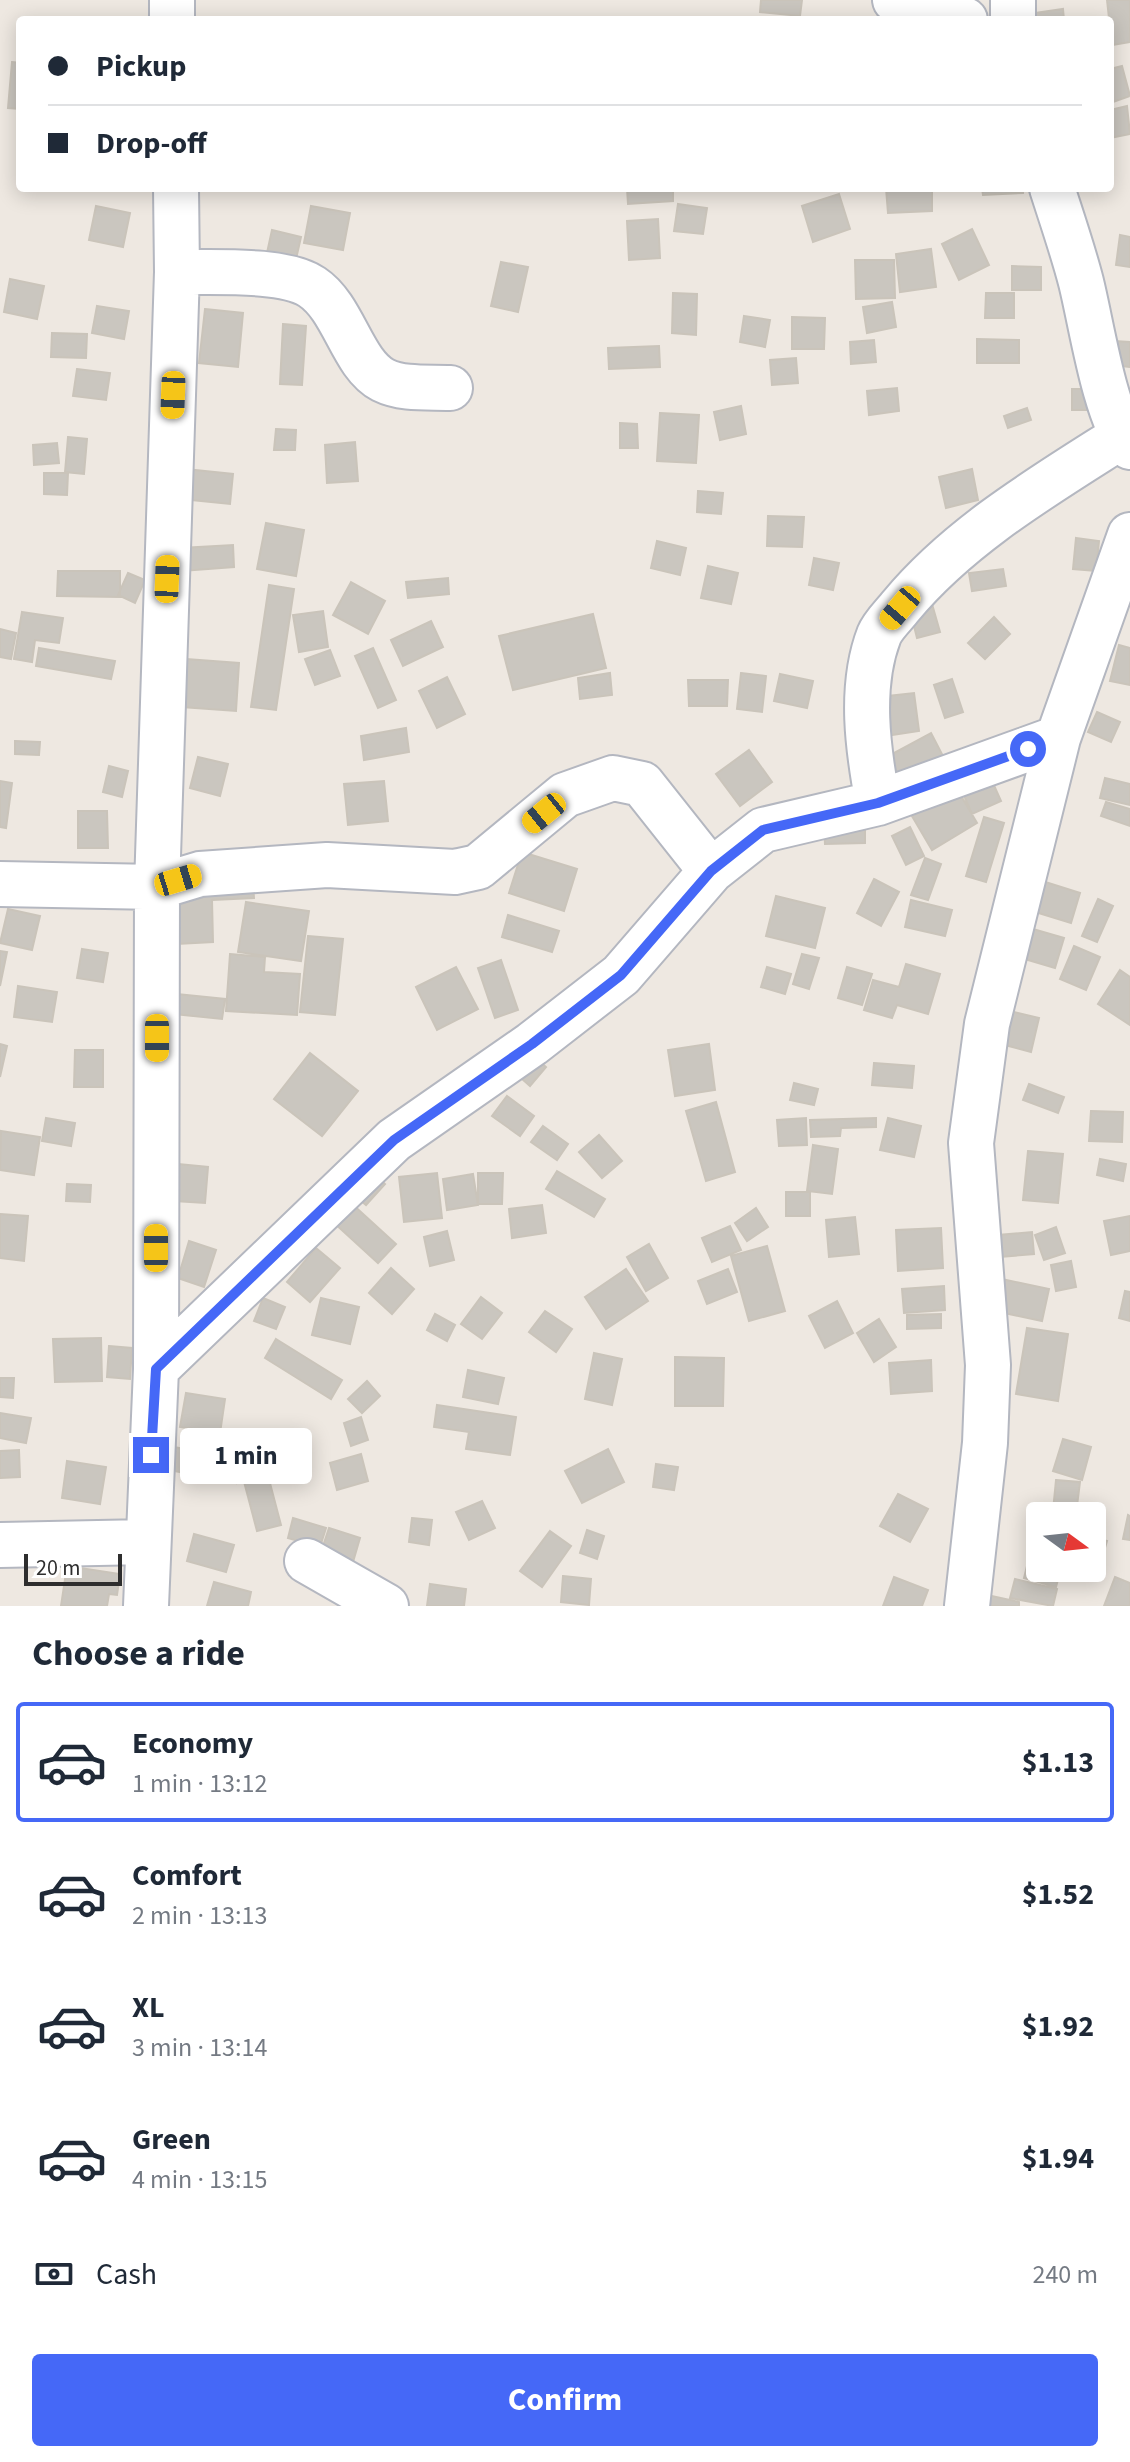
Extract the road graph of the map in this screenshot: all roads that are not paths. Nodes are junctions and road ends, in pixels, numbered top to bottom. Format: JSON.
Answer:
{"nodes":[{"id":1,"x":895,"y":0,"type":"edge"},
{"id":2,"x":951,"y":16,"type":"edge"},
{"id":3,"x":176,"y":192,"type":"edge"},
{"id":4,"x":1053,"y":192,"type":"edge"},
{"id":5,"x":177,"y":272,"type":"junction"},
{"id":6,"x":450,"y":388,"type":"dead end"},
{"id":7,"x":1126,"y":442,"type":"edge"},
{"id":8,"x":1130,"y":535,"type":"edge"},
{"id":9,"x":1058,"y":738,"type":"junction"},
{"id":10,"x":878,"y":803,"type":"junction"},
{"id":11,"x":711,"y":871,"type":"junction"},
{"id":12,"x":0,"y":884,"type":"edge"},
{"id":13,"x":157,"y":887,"type":"junction"},
{"id":14,"x":156,"y":1369,"type":"junction"},
{"id":15,"x":147,"y":1542,"type":"junction"},
{"id":16,"x":0,"y":1545,"type":"edge"},
{"id":17,"x":307,"y":1561,"type":"dead end"},
{"id":18,"x":146,"y":1606,"type":"edge"},
{"id":19,"x":386,"y":1606,"type":"edge"},
{"id":20,"x":967,"y":1606,"type":"edge"}],
"edges":[{"from":1,"to":2,"type":"street"},
{"from":3,"to":5,"type":"street"},
{"from":4,"to":7,"type":"street"},
{"from":5,"to":6,"type":"street"},
{"from":5,"to":13,"type":"street"},
{"from":7,"to":10,"type":"street"},
{"from":8,"to":9,"type":"street"},
{"from":9,"to":10,"type":"street"},
{"from":9,"to":20,"type":"street"},
{"from":10,"to":11,"type":"street"},
{"from":11,"to":13,"type":"street"},
{"from":11,"to":14,"type":"street"},
{"from":12,"to":13,"type":"street"},
{"from":13,"to":14,"type":"street"},
{"from":14,"to":15,"type":"street"},
{"from":15,"to":16,"type":"street"},
{"from":15,"to":18,"type":"street"},
{"from":17,"to":19,"type":"street"}]}
